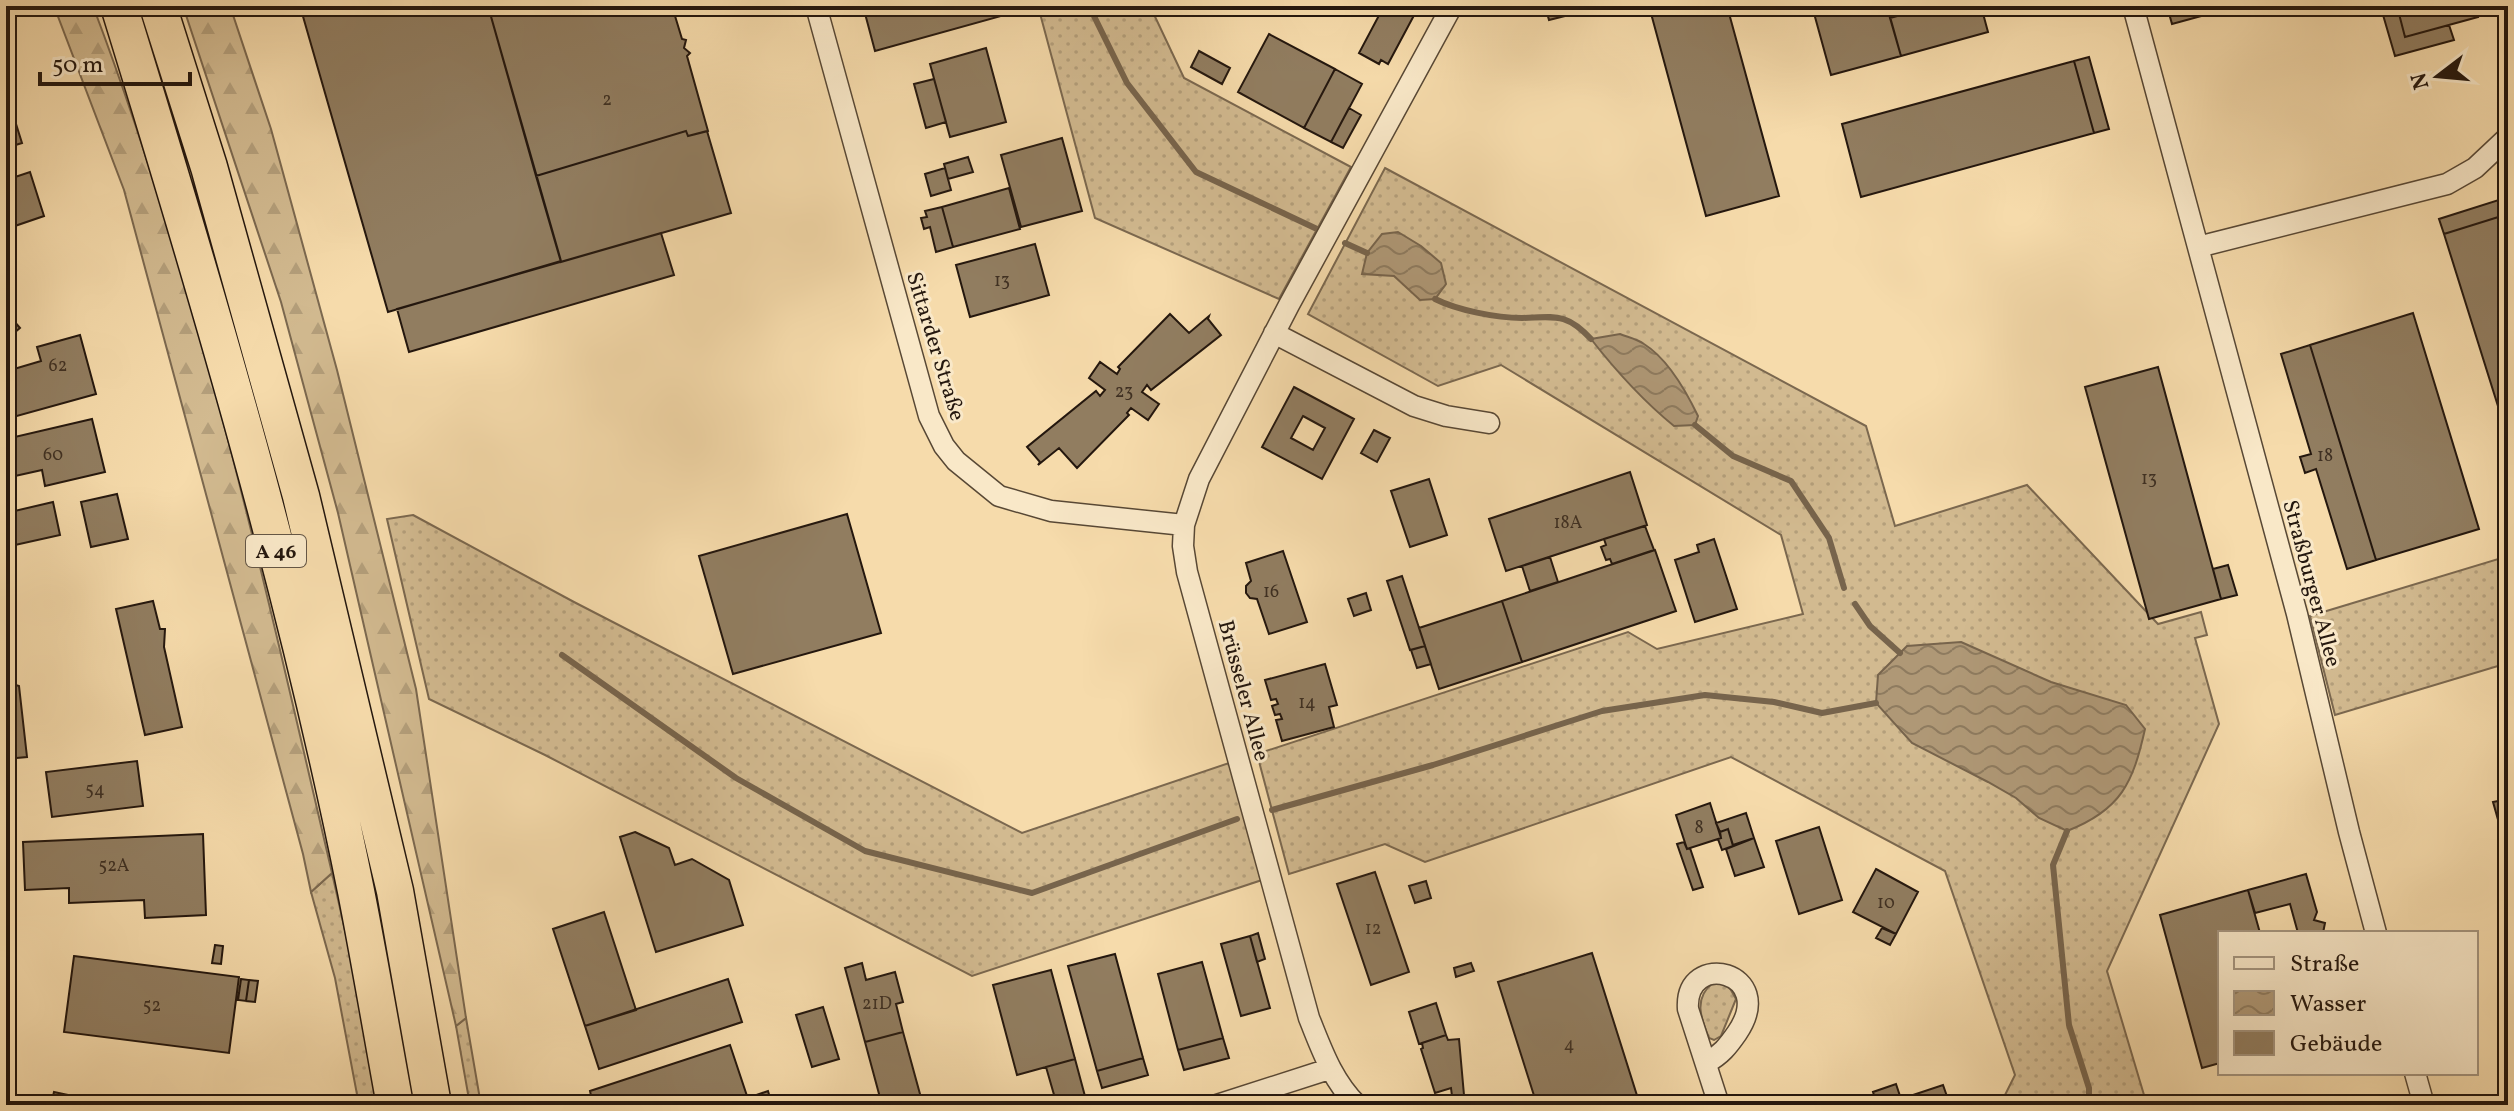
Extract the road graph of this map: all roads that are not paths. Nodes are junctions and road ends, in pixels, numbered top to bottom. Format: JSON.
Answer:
{"nodes":[{"id":1,"x":119,"y":6,"type":"edge"},
{"id":2,"x":158,"y":6,"type":"edge"},
{"id":3,"x":816,"y":6,"type":"edge"},
{"id":4,"x":1452,"y":6,"type":"edge"},
{"id":5,"x":2133,"y":6,"type":"edge"},
{"id":6,"x":2508,"y":137,"type":"edge"},
{"id":7,"x":2198,"y":247,"type":"junction"},
{"id":8,"x":1274,"y":333,"type":"junction"},
{"id":9,"x":1489,"y":423,"type":"dead end"},
{"id":10,"x":1184,"y":525,"type":"junction"},
{"id":11,"x":2375,"y":931,"type":"edge"},
{"id":12,"x":1706,"y":1063,"type":"dead end"},
{"id":13,"x":1329,"y":1069,"type":"junction"},
{"id":14,"x":2416,"y":1075,"type":"edge"},
{"id":15,"x":395,"y":1105,"type":"edge"},
{"id":16,"x":433,"y":1105,"type":"edge"},
{"id":17,"x":1217,"y":1105,"type":"edge"},
{"id":18,"x":1357,"y":1105,"type":"edge"},
{"id":19,"x":1719,"y":1105,"type":"edge"},
{"id":20,"x":2424,"y":1105,"type":"edge"}],
"edges":[{"from":1,"to":15,"type":"highway","number":"A 46"},
{"from":2,"to":16,"type":"highway","number":"A 46"},
{"from":3,"to":10,"type":"street","name":"Sittarder Straße"},
{"from":4,"to":8,"type":"street","name":"Brüsseler Allee"},
{"from":5,"to":7,"type":"street","name":"Straßburger Allee"},
{"from":6,"to":7,"type":"street"},
{"from":7,"to":11,"type":"street","name":"Straßburger Allee"},
{"from":8,"to":9,"type":"street"},
{"from":8,"to":10,"type":"street","name":"Brüsseler Allee"},
{"from":10,"to":13,"type":"street","name":"Brüsseler Allee"},
{"from":12,"to":19,"type":"street"},
{"from":13,"to":17,"type":"street"},
{"from":13,"to":18,"type":"street","name":"Brüsseler Allee"},
{"from":14,"to":20,"type":"street"}]}
